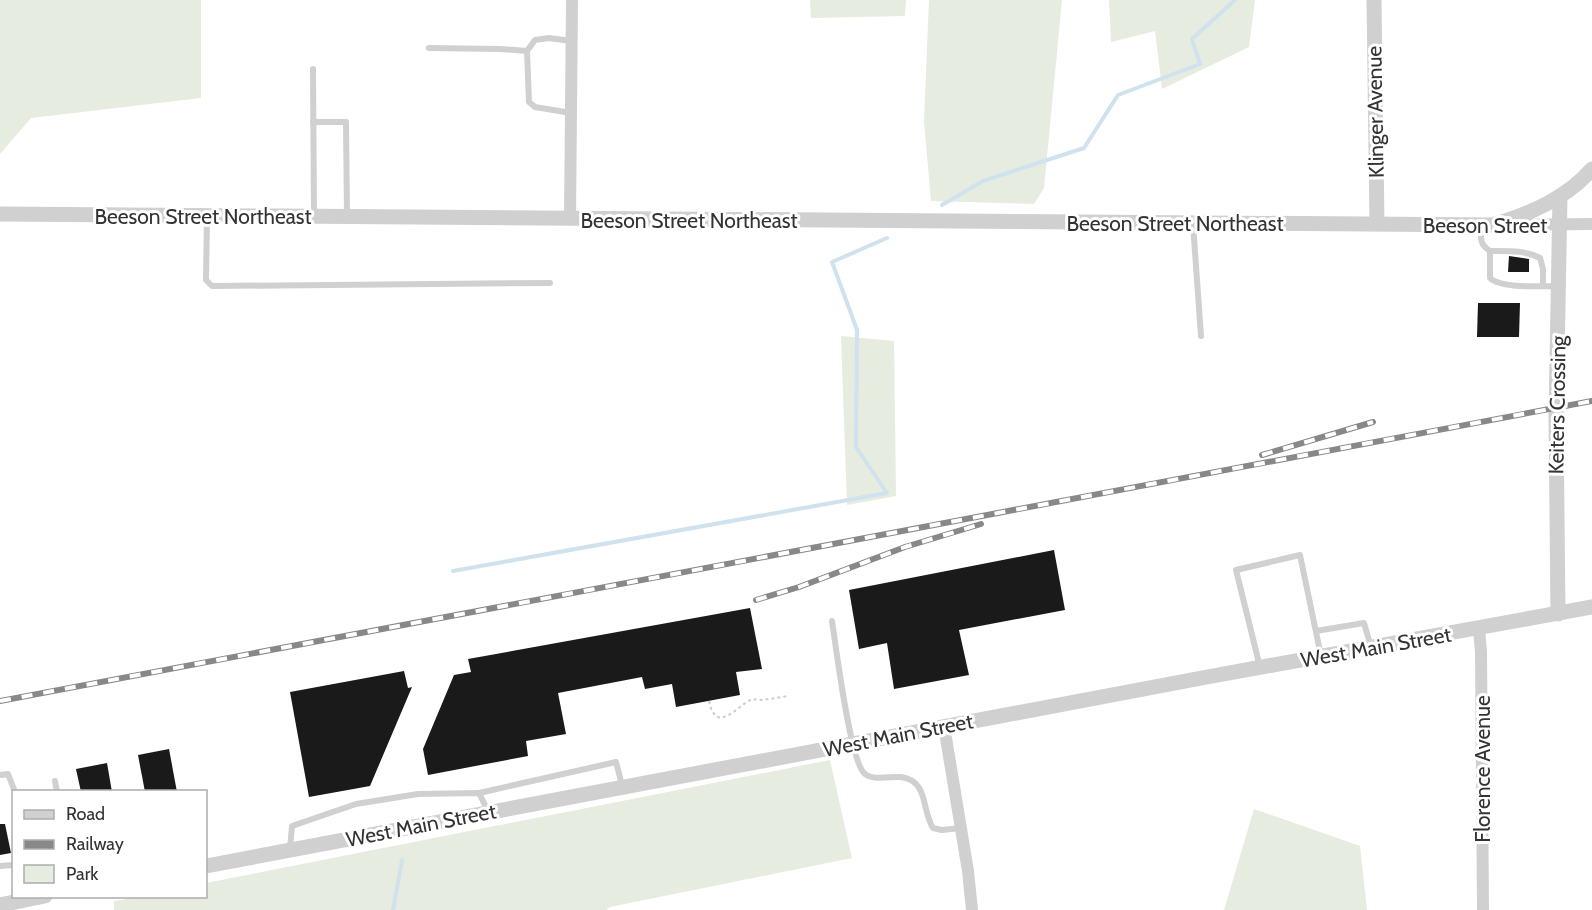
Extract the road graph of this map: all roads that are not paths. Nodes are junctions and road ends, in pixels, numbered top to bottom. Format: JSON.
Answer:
{"nodes":[{"id":1,"x":572,"y":0,"type":"edge"},
{"id":2,"x":1374,"y":0,"type":"edge"},
{"id":3,"x":572,"y":42,"type":"junction"},
{"id":4,"x":429,"y":48,"type":"dead end"},
{"id":5,"x":527,"y":51,"type":"junction"},
{"id":6,"x":313,"y":69,"type":"dead end"},
{"id":7,"x":572,"y":113,"type":"junction"},
{"id":8,"x":313,"y":122,"type":"junction"},
{"id":9,"x":1592,"y":169,"type":"edge"},
{"id":10,"x":1560,"y":196,"type":"junction"},
{"id":11,"x":0,"y":214,"type":"edge"},
{"id":12,"x":207,"y":216,"type":"junction"},
{"id":13,"x":314,"y":216,"type":"junction"},
{"id":14,"x":347,"y":217,"type":"junction"},
{"id":15,"x":570,"y":219,"type":"junction"},
{"id":16,"x":1193,"y":223,"type":"junction"},
{"id":17,"x":1377,"y":224,"type":"junction"},
{"id":18,"x":1592,"y":224,"type":"edge"},
{"id":19,"x":1486,"y":225,"type":"junction"},
{"id":20,"x":1561,"y":225,"type":"junction"},
{"id":21,"x":1490,"y":251,"type":"junction"},
{"id":22,"x":550,"y":283,"type":"dead end"},
{"id":23,"x":1543,"y":286,"type":"junction"},
{"id":24,"x":1559,"y":286,"type":"junction"},
{"id":25,"x":1202,"y":336,"type":"dead end"},
{"id":26,"x":1592,"y":607,"type":"edge"},
{"id":27,"x":1558,"y":614,"type":"junction"},
{"id":28,"x":832,"y":621,"type":"dead end"},
{"id":29,"x":1479,"y":629,"type":"junction"},
{"id":30,"x":1316,"y":631,"type":"junction"},
{"id":31,"x":1372,"y":648,"type":"junction"},
{"id":32,"x":1321,"y":657,"type":"junction"},
{"id":33,"x":1260,"y":668,"type":"junction"},
{"id":34,"x":944,"y":726,"type":"junction"},
{"id":35,"x":852,"y":744,"type":"junction"},
{"id":36,"x":0,"y":775,"type":"edge"},
{"id":37,"x":55,"y":781,"type":"dead end"},
{"id":38,"x":622,"y":787,"type":"junction"},
{"id":39,"x":14,"y":790,"type":"edge"},
{"id":40,"x":57,"y":790,"type":"edge"},
{"id":41,"x":479,"y":793,"type":"junction"},
{"id":42,"x":489,"y":812,"type":"junction"},
{"id":43,"x":961,"y":828,"type":"junction"},
{"id":44,"x":290,"y":850,"type":"junction"},
{"id":45,"x":207,"y":866,"type":"edge"},
{"id":46,"x":38,"y":898,"type":"edge"},
{"id":47,"x":0,"y":905,"type":"edge"},
{"id":48,"x":972,"y":910,"type":"edge"},
{"id":49,"x":1483,"y":910,"type":"edge"}],
"edges":[{"from":1,"to":3,"type":"street"},
{"from":2,"to":17,"type":"street","name":"Klinger Avenue"},
{"from":3,"to":5,"type":"lane"},
{"from":3,"to":7,"type":"street"},
{"from":4,"to":5,"type":"lane"},
{"from":5,"to":7,"type":"lane"},
{"from":6,"to":8,"type":"lane"},
{"from":7,"to":15,"type":"street"},
{"from":8,"to":13,"type":"lane"},
{"from":8,"to":14,"type":"lane"},
{"from":9,"to":10,"type":"street"},
{"from":10,"to":19,"type":"street"},
{"from":10,"to":20,"type":"street","name":"Keiters Crossing"},
{"from":11,"to":12,"type":"street","name":"Beeson Street Northeast"},
{"from":12,"to":13,"type":"street","name":"Beeson Street Northeast"},
{"from":12,"to":22,"type":"lane"},
{"from":13,"to":14,"type":"street","name":"Beeson Street Northeast"},
{"from":14,"to":15,"type":"street","name":"Beeson Street Northeast"},
{"from":15,"to":16,"type":"street","name":"Beeson Street Northeast"},
{"from":16,"to":17,"type":"street","name":"Beeson Street Northeast"},
{"from":16,"to":25,"type":"lane"},
{"from":17,"to":19,"type":"street","name":"Beeson Street"},
{"from":18,"to":20,"type":"street","name":"Beeson Street"},
{"from":19,"to":20,"type":"street","name":"Beeson Street"},
{"from":19,"to":21,"type":"lane"},
{"from":20,"to":24,"type":"street","name":"Keiters Crossing"},
{"from":21,"to":23,"type":"lane"},
{"from":21,"to":23,"type":"lane"},
{"from":23,"to":24,"type":"lane"},
{"from":24,"to":27,"type":"street","name":"Keiters Crossing"},
{"from":26,"to":27,"type":"street","name":"West Main Street"},
{"from":27,"to":29,"type":"street","name":"West Main Street"},
{"from":28,"to":35,"type":"lane"},
{"from":29,"to":31,"type":"street","name":"West Main Street"},
{"from":29,"to":49,"type":"street","name":"Florence Avenue"},
{"from":30,"to":31,"type":"lane"},
{"from":30,"to":32,"type":"lane"},
{"from":30,"to":33,"type":"lane"},
{"from":31,"to":32,"type":"street","name":"West Main Street"},
{"from":32,"to":33,"type":"street","name":"West Main Street"},
{"from":33,"to":34,"type":"street","name":"West Main Street"},
{"from":34,"to":35,"type":"street","name":"West Main Street"},
{"from":34,"to":43,"type":"street"},
{"from":35,"to":38,"type":"street","name":"West Main Street"},
{"from":35,"to":43,"type":"lane"},
{"from":36,"to":39,"type":"lane"},
{"from":37,"to":40,"type":"lane"},
{"from":38,"to":41,"type":"lane"},
{"from":38,"to":42,"type":"street","name":"West Main Street"},
{"from":41,"to":42,"type":"lane"},
{"from":41,"to":44,"type":"lane"},
{"from":42,"to":44,"type":"street","name":"West Main Street"},
{"from":43,"to":48,"type":"street"},
{"from":44,"to":45,"type":"street","name":"West Main Street"},
{"from":46,"to":47,"type":"street"}]}
